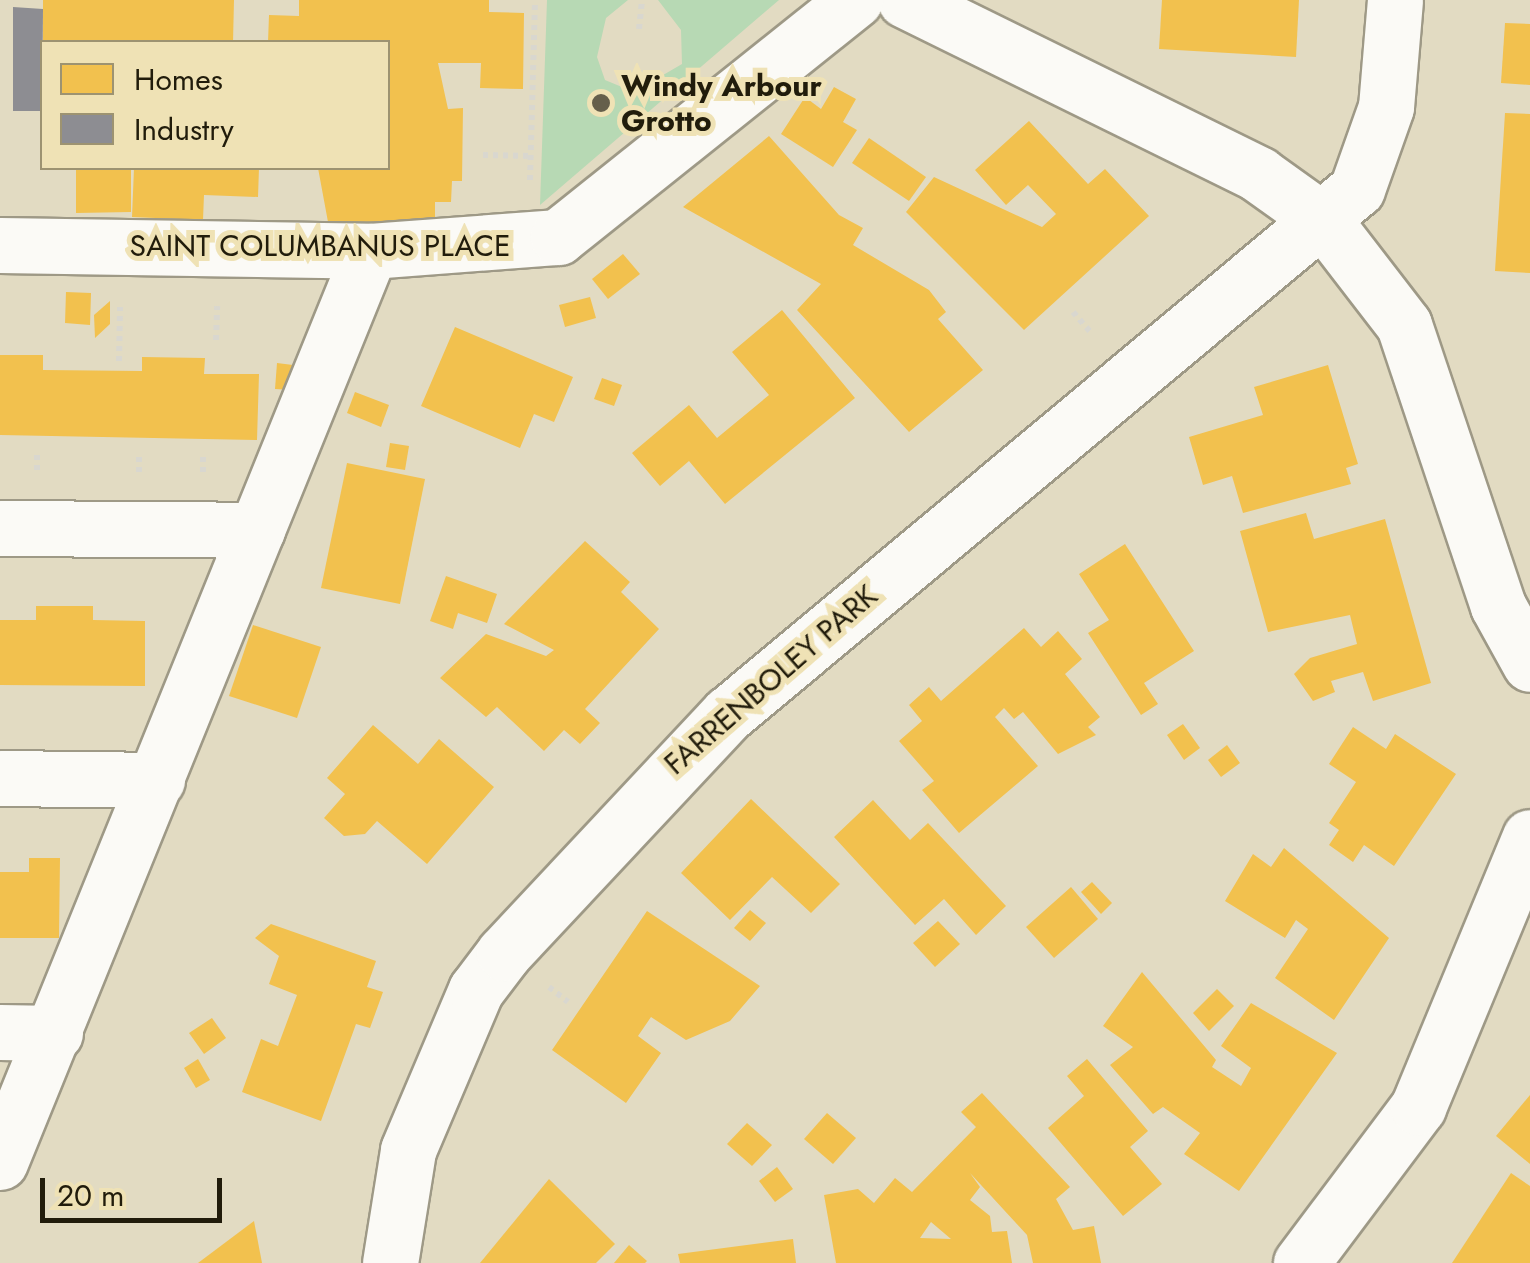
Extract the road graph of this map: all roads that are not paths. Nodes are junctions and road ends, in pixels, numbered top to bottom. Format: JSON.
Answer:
{"nodes":[{"id":1,"x":855,"y":0,"type":"edge"},
{"id":2,"x":905,"y":0,"type":"edge"},
{"id":3,"x":1395,"y":0,"type":"edge"},
{"id":4,"x":1324,"y":221,"type":"junction"},
{"id":5,"x":0,"y":245,"type":"edge"},
{"id":6,"x":370,"y":250,"type":"junction"},
{"id":7,"x":0,"y":528,"type":"edge"},
{"id":8,"x":257,"y":530,"type":"junction"},
{"id":9,"x":1530,"y":664,"type":"edge"},
{"id":10,"x":0,"y":778,"type":"edge"},
{"id":11,"x":157,"y":780,"type":"junction"},
{"id":12,"x":1530,"y":837,"type":"edge"},
{"id":13,"x":0,"y":1032,"type":"edge"},
{"id":14,"x":56,"y":1032,"type":"junction"},
{"id":15,"x":0,"y":1162,"type":"edge"},
{"id":16,"x":390,"y":1263,"type":"edge"},
{"id":17,"x":1301,"y":1263,"type":"edge"}],
"edges":[{"from":1,"to":6,"type":"street","name":"SAINT COLUMBANUS PLACE"},
{"from":2,"to":4,"type":"street"},
{"from":3,"to":4,"type":"street","name":"FARRENBOLEY PARK"},
{"from":4,"to":9,"type":"street"},
{"from":4,"to":16,"type":"street","name":"FARRENBOLEY PARK"},
{"from":5,"to":6,"type":"street","name":"SAINT COLUMBANUS PLACE"},
{"from":6,"to":8,"type":"street"},
{"from":7,"to":8,"type":"street"},
{"from":8,"to":11,"type":"street"},
{"from":10,"to":11,"type":"street"},
{"from":11,"to":14,"type":"street"},
{"from":12,"to":17,"type":"street"},
{"from":13,"to":14,"type":"street"},
{"from":14,"to":15,"type":"street"}]}
